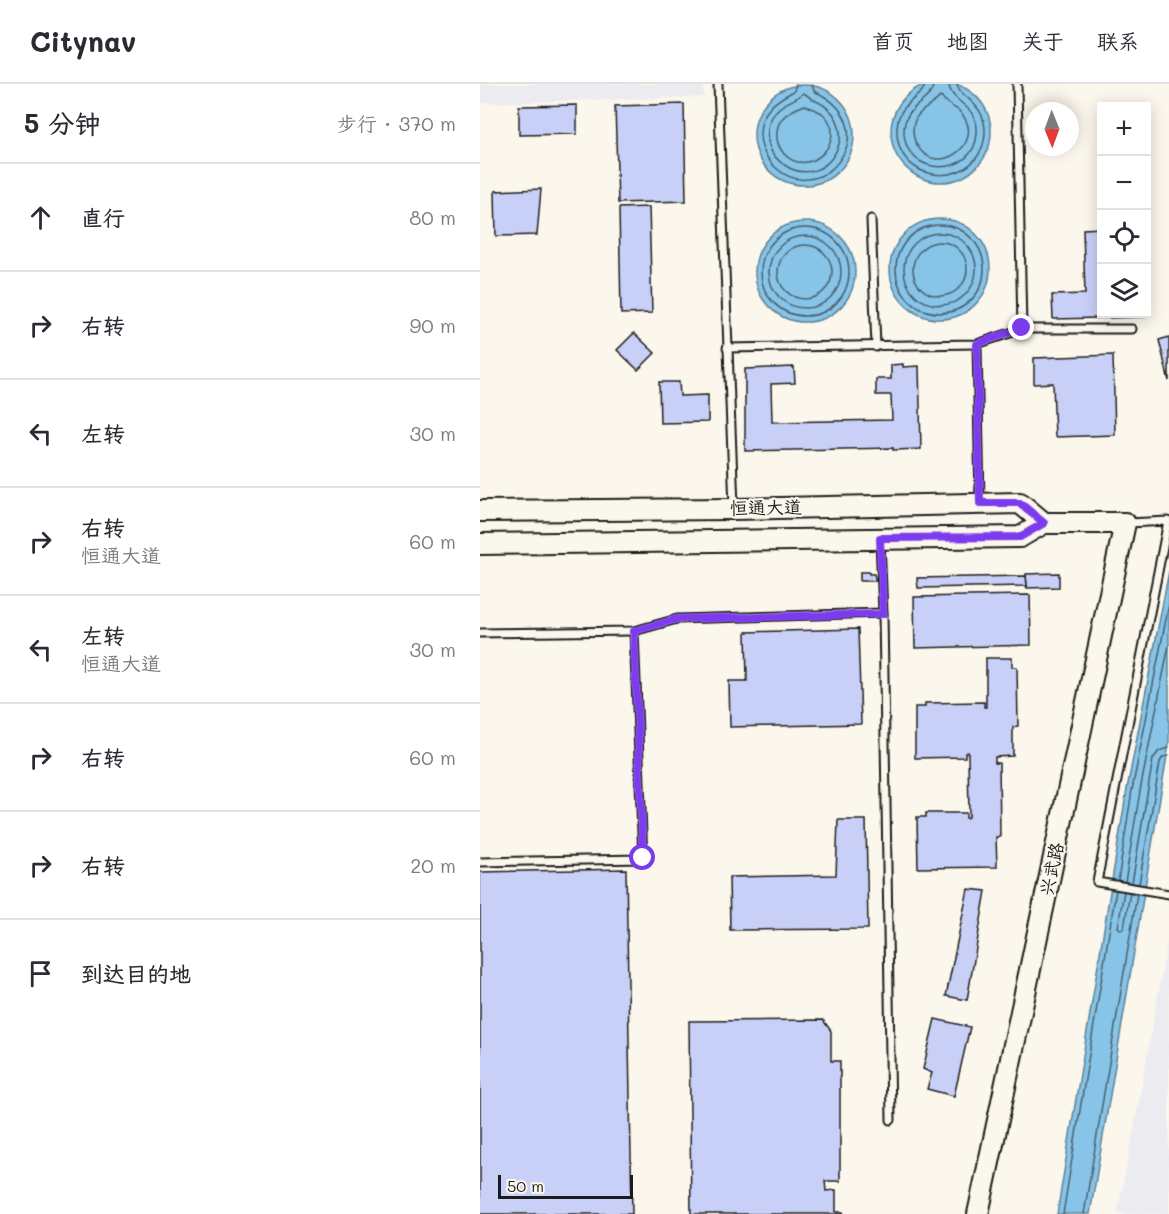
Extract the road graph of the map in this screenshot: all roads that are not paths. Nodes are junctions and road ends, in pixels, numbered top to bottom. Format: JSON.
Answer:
{"nodes":[{"id":1,"x":718,"y":84,"type":"edge"},
{"id":2,"x":1017,"y":84,"type":"edge"},
{"id":3,"x":871,"y":219,"type":"dead end"},
{"id":4,"x":1022,"y":328,"type":"junction"},
{"id":5,"x":1132,"y":329,"type":"dead end"},
{"id":6,"x":977,"y":344,"type":"junction"},
{"id":7,"x":876,"y":347,"type":"junction"},
{"id":8,"x":727,"y":348,"type":"junction"},
{"id":9,"x":980,"y":503,"type":"junction"},
{"id":10,"x":734,"y":509,"type":"junction"},
{"id":11,"x":480,"y":511,"type":"edge"},
{"id":12,"x":1044,"y":523,"type":"junction"},
{"id":13,"x":1125,"y":523,"type":"junction"},
{"id":14,"x":880,"y":538,"type":"junction"},
{"id":15,"x":480,"y":544,"type":"edge"},
{"id":16,"x":883,"y":614,"type":"junction"},
{"id":17,"x":634,"y":631,"type":"junction"},
{"id":18,"x":480,"y":633,"type":"edge"},
{"id":19,"x":480,"y":862,"type":"edge"},
{"id":20,"x":1169,"y":894,"type":"edge"},
{"id":21,"x":891,"y":1120,"type":"dead end"},
{"id":22,"x":978,"y":1214,"type":"edge"}],
"edges":[{"from":1,"to":8,"type":"lane"},
{"from":2,"to":4,"type":"lane"},
{"from":3,"to":7,"type":"lane"},
{"from":4,"to":5,"type":"lane"},
{"from":4,"to":6,"type":"lane"},
{"from":6,"to":7,"type":"lane"},
{"from":6,"to":9,"type":"lane"},
{"from":7,"to":8,"type":"lane"},
{"from":8,"to":10,"type":"lane"},
{"from":9,"to":10,"type":"main road","name":"恒通大道"},
{"from":9,"to":12,"type":"main road","name":"恒通大道"},
{"from":10,"to":11,"type":"main road","name":"恒通大道"},
{"from":12,"to":13,"type":"main road","name":"恒通大道"},
{"from":12,"to":14,"type":"main road","name":"恒通大道"},
{"from":13,"to":20,"type":"lane"},
{"from":13,"to":22,"type":"main road","name":"兴武路"},
{"from":14,"to":15,"type":"main road","name":"恒通大道"},
{"from":14,"to":16,"type":"lane"},
{"from":16,"to":17,"type":"lane"},
{"from":16,"to":21,"type":"lane"},
{"from":17,"to":18,"type":"lane"},
{"from":17,"to":19,"type":"lane"}]}
